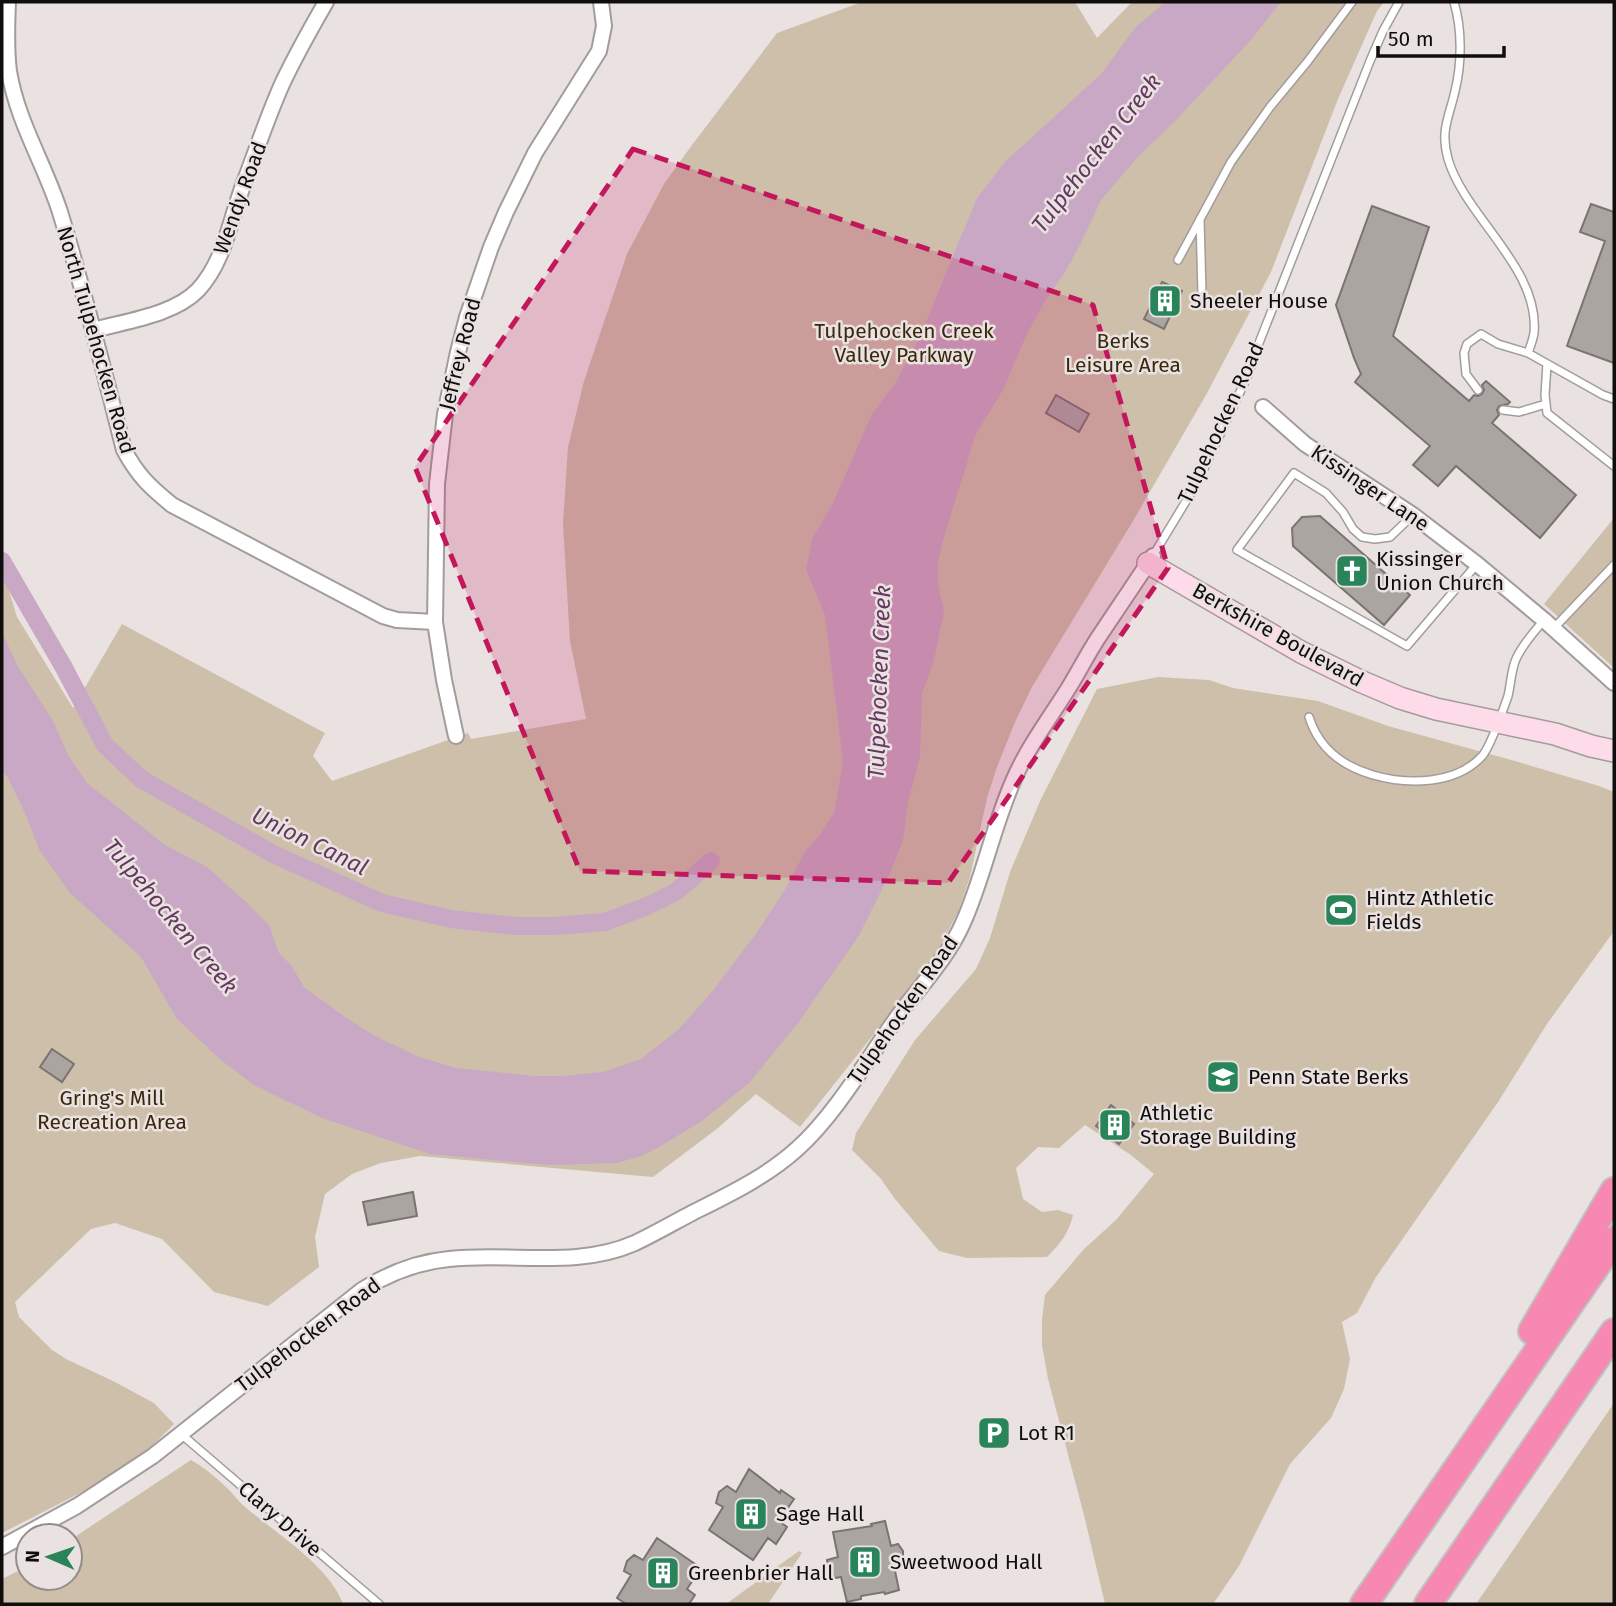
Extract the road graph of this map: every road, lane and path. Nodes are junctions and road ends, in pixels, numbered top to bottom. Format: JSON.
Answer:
{"nodes":[{"id":1,"x":8,"y":2,"type":"edge"},
{"id":2,"x":326,"y":2,"type":"edge"},
{"id":3,"x":601,"y":2,"type":"edge"},
{"id":4,"x":1352,"y":2,"type":"edge"},
{"id":5,"x":1399,"y":2,"type":"edge"},
{"id":6,"x":1454,"y":2,"type":"edge"},
{"id":7,"x":1200,"y":219,"type":"junction"},
{"id":8,"x":1178,"y":260,"type":"dead end"},
{"id":9,"x":1202,"y":294,"type":"dead end"},
{"id":10,"x":94,"y":330,"type":"junction"},
{"id":11,"x":1528,"y":354,"type":"junction"},
{"id":12,"x":1547,"y":364,"type":"junction"},
{"id":13,"x":1478,"y":390,"type":"dead end"},
{"id":14,"x":1614,"y":399,"type":"edge"},
{"id":15,"x":1546,"y":404,"type":"junction"},
{"id":16,"x":1263,"y":407,"type":"dead end"},
{"id":17,"x":1503,"y":410,"type":"dead end"},
{"id":18,"x":1614,"y":466,"type":"edge"},
{"id":19,"x":1413,"y":515,"type":"junction"},
{"id":20,"x":1151,"y":558,"type":"junction"},
{"id":21,"x":1477,"y":564,"type":"junction"},
{"id":22,"x":1614,"y":565,"type":"edge"},
{"id":23,"x":435,"y":622,"type":"junction"},
{"id":24,"x":1549,"y":624,"type":"junction"},
{"id":25,"x":1614,"y":683,"type":"edge"},
{"id":26,"x":1310,"y":718,"type":"dead end"},
{"id":27,"x":1498,"y":723,"type":"junction"},
{"id":28,"x":456,"y":736,"type":"dead end"},
{"id":29,"x":1614,"y":751,"type":"edge"},
{"id":30,"x":1614,"y":1191,"type":"edge"},
{"id":31,"x":1614,"y":1240,"type":"edge"},
{"id":32,"x":1614,"y":1332,"type":"edge"},
{"id":33,"x":181,"y":1434,"type":"junction"},
{"id":34,"x":2,"y":1547,"type":"edge"},
{"id":35,"x":1401,"y":1551,"type":"junction"},
{"id":36,"x":379,"y":1604,"type":"edge"},
{"id":37,"x":1364,"y":1604,"type":"edge"},
{"id":38,"x":1428,"y":1604,"type":"edge"}],
"edges":[{"from":1,"to":10,"type":"street","name":"North Tulpehocken Road"},
{"from":2,"to":10,"type":"street","name":"Wendy Road"},
{"from":3,"to":23,"type":"street","name":"Jeffrey Road"},
{"from":4,"to":7,"type":"lane"},
{"from":5,"to":20,"type":"lane","name":"Tulpehocken Road"},
{"from":6,"to":11,"type":"lane"},
{"from":7,"to":8,"type":"lane"},
{"from":7,"to":9,"type":"lane"},
{"from":10,"to":23,"type":"street","name":"North Tulpehocken Road"},
{"from":11,"to":12,"type":"lane"},
{"from":11,"to":13,"type":"lane"},
{"from":12,"to":14,"type":"lane"},
{"from":12,"to":15,"type":"lane"},
{"from":15,"to":17,"type":"lane"},
{"from":15,"to":18,"type":"lane"},
{"from":16,"to":19,"type":"street","name":"Kissinger Lane"},
{"from":19,"to":21,"type":"street","name":"Kissinger Lane"},
{"from":19,"to":21,"type":"lane"},
{"from":20,"to":27,"type":"street","name":"Berkshire Boulevard"},
{"from":20,"to":33,"type":"street","name":"Tulpehocken Road"},
{"from":21,"to":24,"type":"street","name":"Kissinger Lane"},
{"from":22,"to":24,"type":"lane"},
{"from":23,"to":28,"type":"street","name":"Jeffrey Road"},
{"from":24,"to":25,"type":"street","name":"Kissinger Lane"},
{"from":24,"to":27,"type":"lane"},
{"from":26,"to":27,"type":"lane"},
{"from":27,"to":29,"type":"street","name":"Berkshire Boulevard"},
{"from":30,"to":35,"type":"highway"},
{"from":31,"to":35,"type":"highway"},
{"from":32,"to":38,"type":"highway"},
{"from":33,"to":34,"type":"street","name":"Tulpehocken Road"},
{"from":33,"to":36,"type":"lane","name":"Clary Drive"},
{"from":35,"to":37,"type":"highway"}]}
